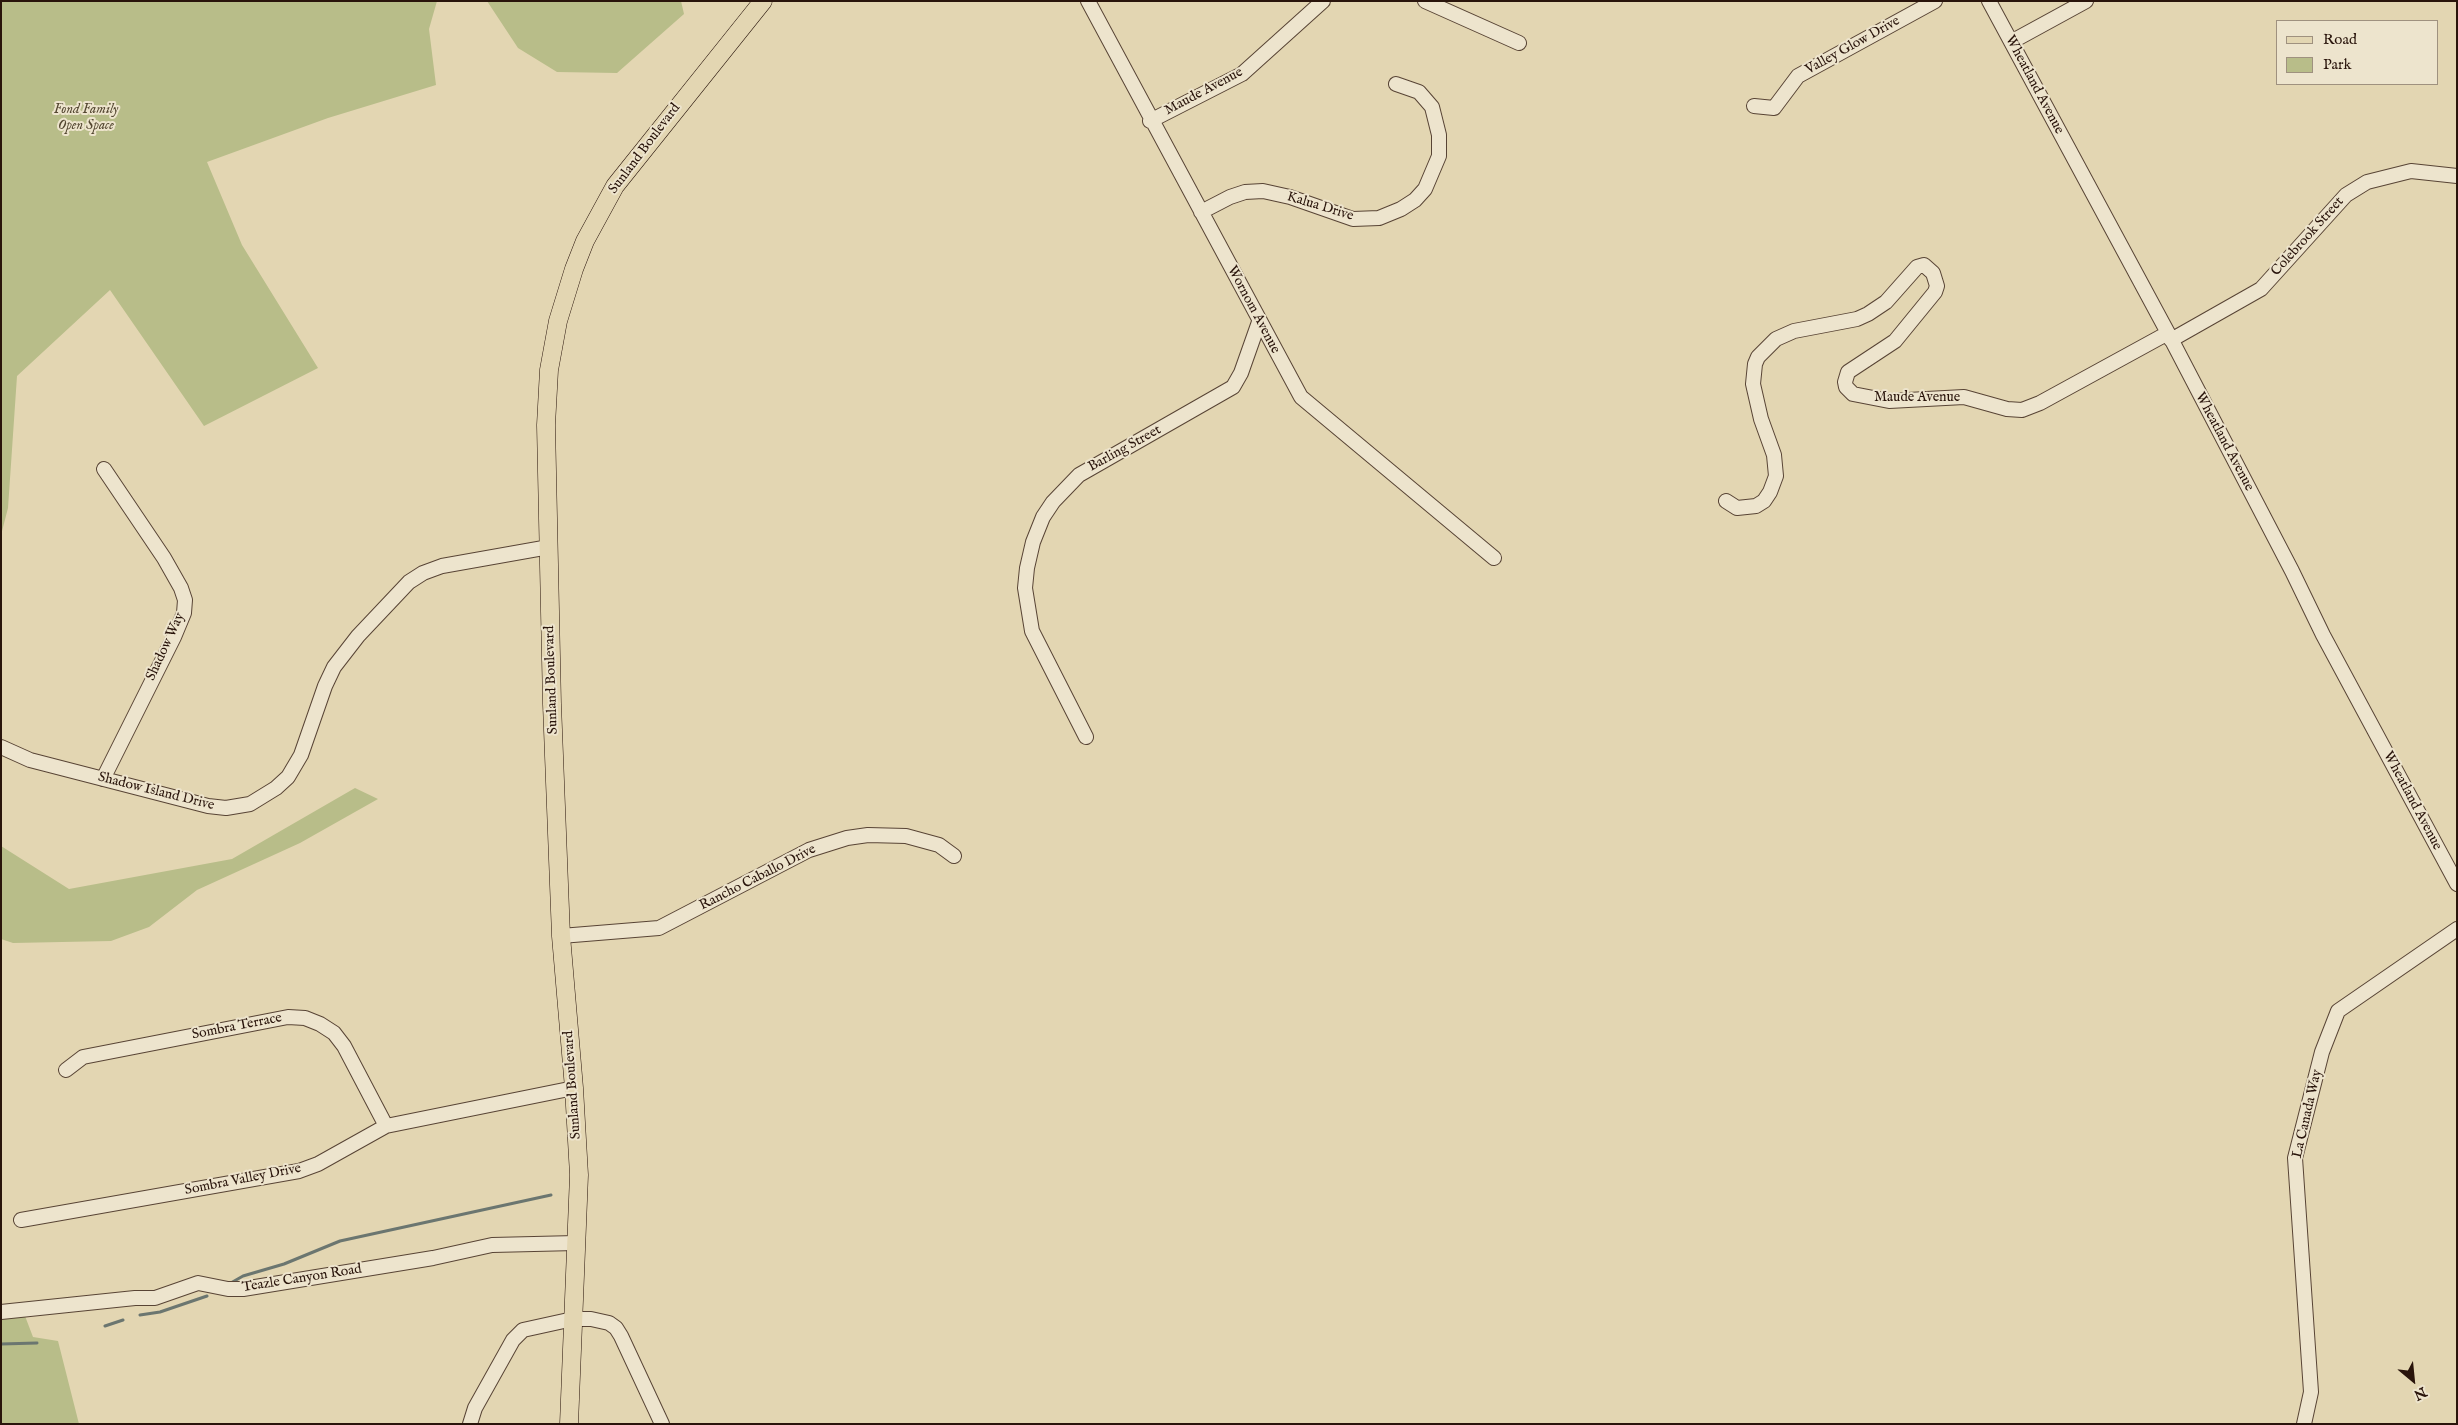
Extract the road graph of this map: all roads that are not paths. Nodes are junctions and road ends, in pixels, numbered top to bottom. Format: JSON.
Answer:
{"nodes":[{"id":1,"x":763,"y":1,"type":"edge"},
{"id":2,"x":1088,"y":1,"type":"edge"},
{"id":3,"x":1323,"y":1,"type":"edge"},
{"id":4,"x":1426,"y":1,"type":"edge"},
{"id":5,"x":1935,"y":1,"type":"edge"},
{"id":6,"x":1989,"y":1,"type":"edge"},
{"id":7,"x":2086,"y":1,"type":"edge"},
{"id":8,"x":2011,"y":42,"type":"junction"},
{"id":9,"x":1519,"y":43,"type":"dead end"},
{"id":10,"x":1396,"y":84,"type":"dead end"},
{"id":11,"x":1754,"y":106,"type":"dead end"},
{"id":12,"x":1150,"y":121,"type":"junction"},
{"id":13,"x":2457,"y":176,"type":"edge"},
{"id":14,"x":1201,"y":212,"type":"junction"},
{"id":15,"x":1259,"y":322,"type":"junction"},
{"id":16,"x":2170,"y":336,"type":"junction"},
{"id":17,"x":104,"y":469,"type":"dead end"},
{"id":18,"x":1726,"y":501,"type":"dead end"},
{"id":19,"x":549,"y":547,"type":"junction"},
{"id":20,"x":1494,"y":558,"type":"dead end"},
{"id":21,"x":1086,"y":736,"type":"dead end"},
{"id":22,"x":1,"y":747,"type":"edge"},
{"id":23,"x":103,"y":779,"type":"junction"},
{"id":24,"x":954,"y":856,"type":"dead end"},
{"id":25,"x":2457,"y":884,"type":"edge"},
{"id":26,"x":2457,"y":929,"type":"edge"},
{"id":27,"x":561,"y":936,"type":"junction"},
{"id":28,"x":66,"y":1070,"type":"dead end"},
{"id":29,"x":574,"y":1088,"type":"junction"},
{"id":30,"x":386,"y":1126,"type":"junction"},
{"id":31,"x":21,"y":1220,"type":"dead end"},
{"id":32,"x":576,"y":1243,"type":"junction"},
{"id":33,"x":1,"y":1312,"type":"edge"},
{"id":34,"x":573,"y":1319,"type":"junction"},
{"id":35,"x":470,"y":1424,"type":"edge"},
{"id":36,"x":570,"y":1424,"type":"edge"},
{"id":37,"x":662,"y":1424,"type":"edge"},
{"id":38,"x":2304,"y":1424,"type":"edge"}],
"edges":[{"from":1,"to":19,"type":"main road","name":"Sunland Boulevard"},
{"from":2,"to":12,"type":"street","name":"Wornom Avenue"},
{"from":3,"to":12,"type":"street","name":"Maude Avenue"},
{"from":4,"to":9,"type":"street"},
{"from":5,"to":11,"type":"street","name":"Valley Glow Drive"},
{"from":6,"to":8,"type":"street","name":"Wheatland Avenue"},
{"from":7,"to":8,"type":"street"},
{"from":8,"to":16,"type":"street","name":"Wheatland Avenue"},
{"from":10,"to":14,"type":"street","name":"Kalua Drive"},
{"from":12,"to":14,"type":"street","name":"Wornom Avenue"},
{"from":13,"to":16,"type":"street","name":"Colebrook Street"},
{"from":14,"to":15,"type":"street","name":"Wornom Avenue"},
{"from":15,"to":20,"type":"street","name":"Wornom Avenue"},
{"from":15,"to":21,"type":"street","name":"Barling Street"},
{"from":16,"to":18,"type":"street","name":"Maude Avenue"},
{"from":16,"to":25,"type":"street","name":"Wheatland Avenue"},
{"from":17,"to":23,"type":"street","name":"Shadow Way"},
{"from":19,"to":23,"type":"street","name":"Shadow Island Drive"},
{"from":19,"to":27,"type":"main road","name":"Sunland Boulevard"},
{"from":22,"to":23,"type":"street","name":"Shadow Island Drive"},
{"from":24,"to":27,"type":"street","name":"Rancho Caballo Drive"},
{"from":26,"to":38,"type":"street","name":"La Canada Way"},
{"from":27,"to":29,"type":"main road","name":"Sunland Boulevard"},
{"from":28,"to":30,"type":"street","name":"Sombra Terrace"},
{"from":29,"to":30,"type":"street","name":"Sombra Valley Drive"},
{"from":29,"to":32,"type":"main road","name":"Sunland Boulevard"},
{"from":30,"to":31,"type":"street","name":"Sombra Valley Drive"},
{"from":32,"to":33,"type":"street","name":"Teazle Canyon Road"},
{"from":32,"to":34,"type":"main road","name":"Sunland Boulevard"},
{"from":34,"to":35,"type":"street"},
{"from":34,"to":36,"type":"main road","name":"Sunland Boulevard"},
{"from":34,"to":37,"type":"street"}]}
